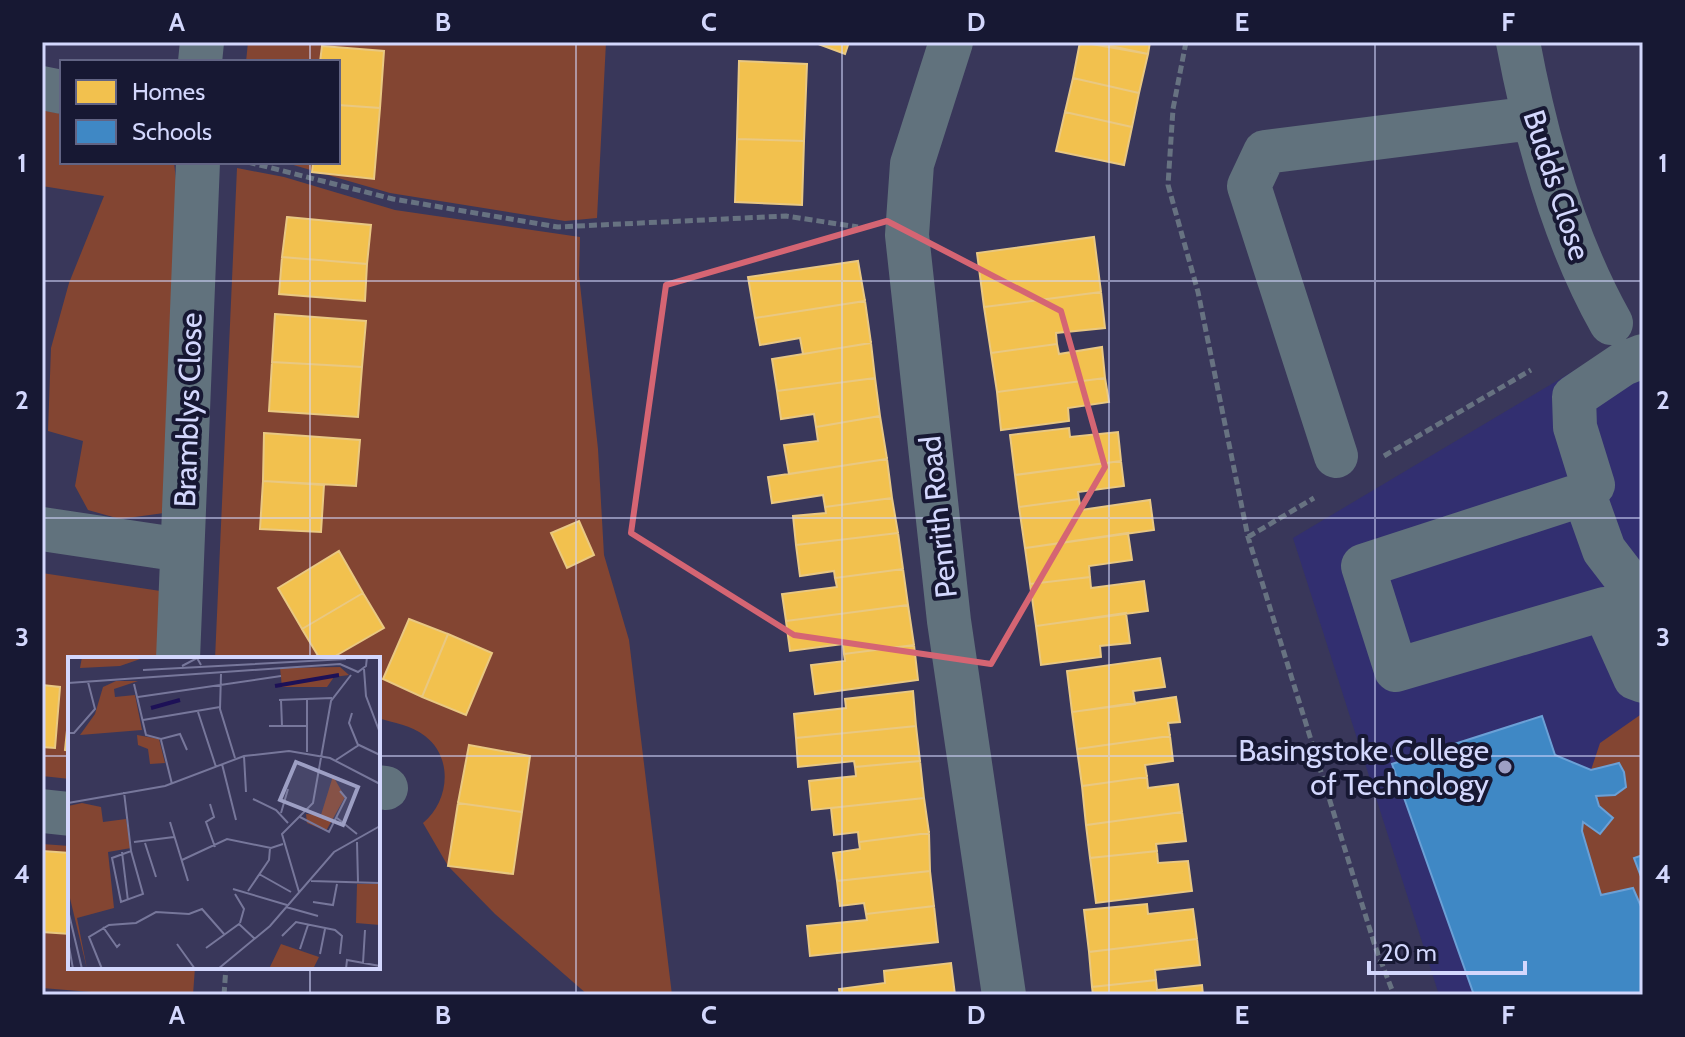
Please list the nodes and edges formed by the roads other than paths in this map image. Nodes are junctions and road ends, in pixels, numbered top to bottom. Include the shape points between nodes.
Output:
1 (951, 42) edge
2 (1518, 42) edge
3 (1533, 118) junction
4 (198, 164) edge
5 (1611, 323) dead end
6 (1643, 356) edge
7 (1336, 456) dead end
8 (1584, 494) junction
9 (42, 529) edge
10 (182, 550) junction
11 (1643, 618) edge
12 (178, 657) edge
13 (1643, 681) edge
14 (42, 811) edge
15 (68, 814) edge
16 (1004, 995) edge

1 - 16 street, Penrith Road via 912,164 907,235 949,621
2 - 3 street, Budds Close
3 - 5 street, Budds Close via 1579,257
3 - 7 street via 1265,152 1249,186
4 - 10 street, Bramblys Close
6 - 8 street via 1574,397 1575,427 1593,485
8 - 11 street via 1604,550 1627,580
8 - 13 street via 1363,566 1396,670 1604,609 1635,678
9 - 10 street
10 - 12 street, Bramblys Close
14 - 15 street

